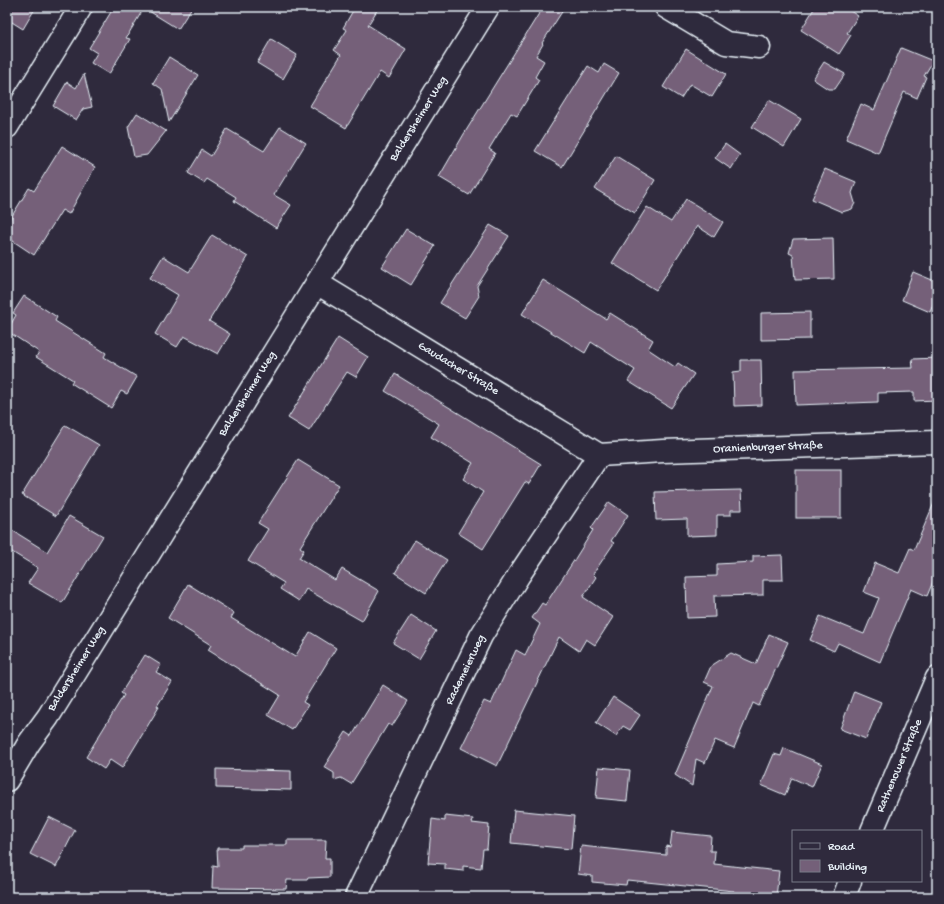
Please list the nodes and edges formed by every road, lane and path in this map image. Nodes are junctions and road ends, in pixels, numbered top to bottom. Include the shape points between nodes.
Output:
1 (81, 7) edge
2 (488, 7) edge
3 (666, 7) edge
4 (759, 47) dead end
5 (7, 127) edge
6 (317, 283) junction
7 (937, 442) edge
8 (599, 456) junction
9 (937, 678) edge
10 (7, 780) edge
11 (872, 830) edge
12 (850, 882) edge
13 (356, 897) edge
14 (844, 897) edge

1 - 5 street
2 - 6 street, Baldersheimer Weg
3 - 4 street via 726,43
6 - 8 street, Gaudacher Straße
6 - 10 street, Baldersheimer Weg
7 - 8 street, Oranienburger Straße via 676,450
8 - 13 street, Rademeierweg via 481,636
9 - 11 street, Rathenower Straße
12 - 14 street

